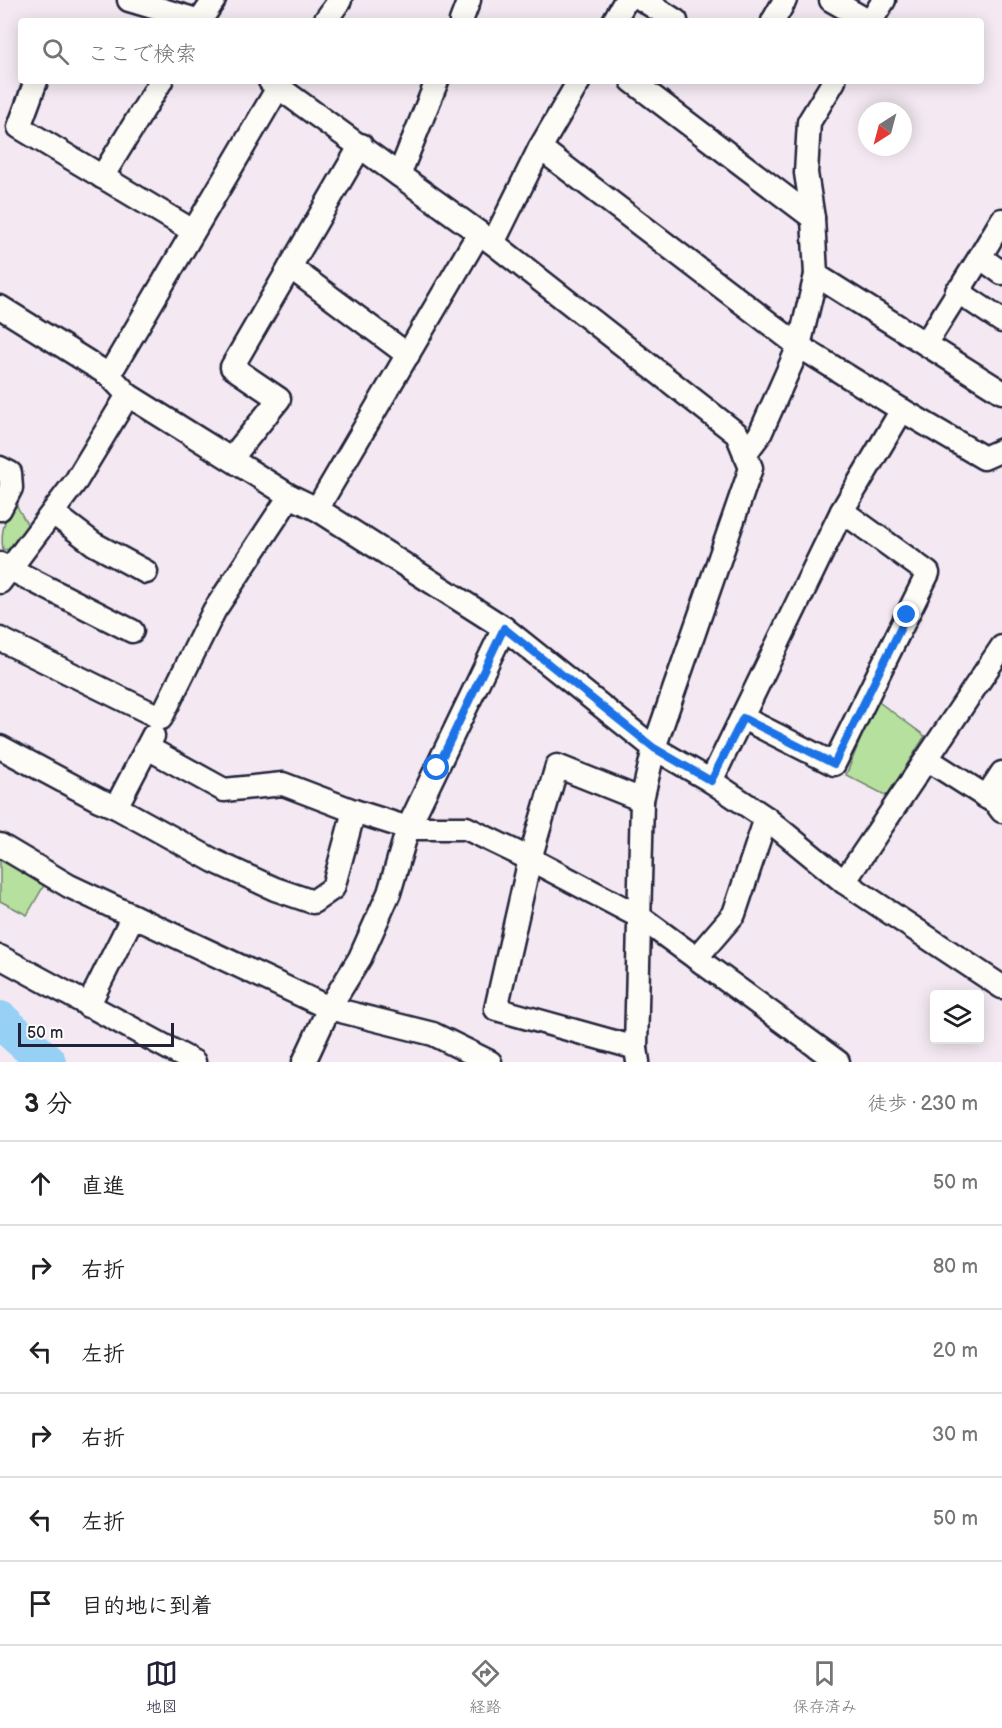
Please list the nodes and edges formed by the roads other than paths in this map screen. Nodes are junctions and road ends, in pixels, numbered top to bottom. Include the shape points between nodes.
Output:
1 (129, 0) edge
2 (214, 0) edge
3 (340, 0) edge
4 (469, 0) edge
5 (626, 0) edge
6 (643, 0) edge
7 (785, 0) edge
8 (831, 0) edge
9 (884, 0) edge
10 (190, 18) edge
11 (202, 18) edge
12 (327, 18) edge
13 (462, 18) edge
14 (616, 18) edge
15 (671, 18) edge
16 (774, 18) edge
17 (864, 18) edge
18 (872, 18) edge
19 (35, 84) edge
20 (159, 84) edge
21 (276, 84) edge
22 (278, 84) edge
23 (436, 84) edge
24 (577, 84) edge
25 (636, 84) edge
26 (832, 84) edge
27 (361, 145) junction
28 (540, 148) junction
29 (399, 175) junction
30 (102, 177) junction
31 (813, 218) junction
32 (1002, 220) edge
33 (193, 231) junction
34 (486, 238) junction
35 (980, 257) junction
36 (290, 267) junction
37 (1002, 273) edge
38 (816, 274) junction
39 (957, 291) junction
40 (0, 307) edge
41 (1002, 321) edge
42 (926, 344) junction
43 (799, 346) junction
44 (408, 355) junction
45 (109, 375) junction
46 (1002, 392) edge
47 (128, 395) junction
48 (902, 410) junction
49 (1002, 450) edge
50 (745, 454) junction
51 (231, 459) junction
52 (0, 468) edge
53 (290, 496) junction
54 (0, 509) edge
55 (317, 509) junction
56 (842, 511) junction
57 (53, 513) junction
58 (3, 572) edge
59 (146, 572) dead end
60 (504, 628) junction
61 (132, 631) dead end
62 (0, 639) edge
63 (1002, 647) edge
64 (161, 718) junction
65 (743, 718) junction
66 (0, 747) edge
67 (148, 748) junction
68 (654, 748) junction
69 (927, 759) junction
70 (1002, 773) edge
71 (711, 781) junction
72 (642, 800) junction
73 (994, 804) edge
74 (116, 807) junction
75 (354, 811) junction
76 (766, 818) junction
77 (408, 828) junction
78 (0, 845) edge
79 (530, 859) junction
80 (844, 882) junction
81 (133, 916) junction
82 (640, 917) junction
83 (0, 957) edge
84 (696, 958) junction
85 (1002, 987) edge
86 (87, 1006) junction
87 (329, 1008) junction
88 (637, 1055) edge
89 (194, 1062) edge
90 (304, 1062) edge
91 (490, 1062) edge
92 (838, 1062) edge

1 - 10 street
2 - 11 street
3 - 12 street
4 - 13 street
5 - 14 street
6 - 15 street
7 - 16 street
8 - 17 street
9 - 18 street
19 - 30 street via 19,127
20 - 30 street
21 - 33 street
22 - 27 street
23 - 29 street
24 - 28 street
25 - 31 street
26 - 31 street via 809,122 806,173
27 - 29 street
27 - 36 street
28 - 34 street
28 - 43 street
29 - 34 street
30 - 33 street
31 - 38 street
32 - 35 street
33 - 45 street
34 - 44 street
34 - 50 street via 737,434
35 - 37 street
35 - 39 street
36 - 44 street
36 - 51 street via 232,367 279,399
38 - 42 street
38 - 43 street
39 - 41 street
39 - 42 street
40 - 45 street
42 - 46 street
43 - 48 street
43 - 50 street via 760,434
44 - 55 street
45 - 47 street
47 - 51 street
47 - 57 street
48 - 49 street via 984,458
48 - 56 street
50 - 68 street via 751,468
51 - 53 street
52 - 54 street via 10,473 11,488
53 - 55 street
53 - 64 street via 214,611
55 - 60 street
56 - 65 street
56 - 65 street via 928,573 834,764
57 - 58 street
57 - 59 street via 94,544
58 - 61 street
60 - 68 street
60 - 77 street
62 - 64 street
63 - 69 street
64 - 67 street
65 - 71 street
66 - 74 street
67 - 74 street
67 - 75 street via 224,790 283,784
68 - 71 street
68 - 72 street
69 - 73 street
69 - 80 street
70 - 73 street
71 - 76 street
72 - 79 street via 557,766
72 - 82 street
74 - 75 street via 214,861 313,902 333,888
75 - 77 street
76 - 80 street
76 - 84 street via 734,914
77 - 79 street via 466,828
77 - 87 street via 389,893 360,958
78 - 81 street via 69,886
79 - 82 street
79 - 88 street via 496,1009
80 - 85 street
81 - 86 street
81 - 87 street
82 - 84 street
82 - 88 street
83 - 86 street
84 - 92 street
86 - 89 street
87 - 90 street
87 - 91 street via 433,1035

